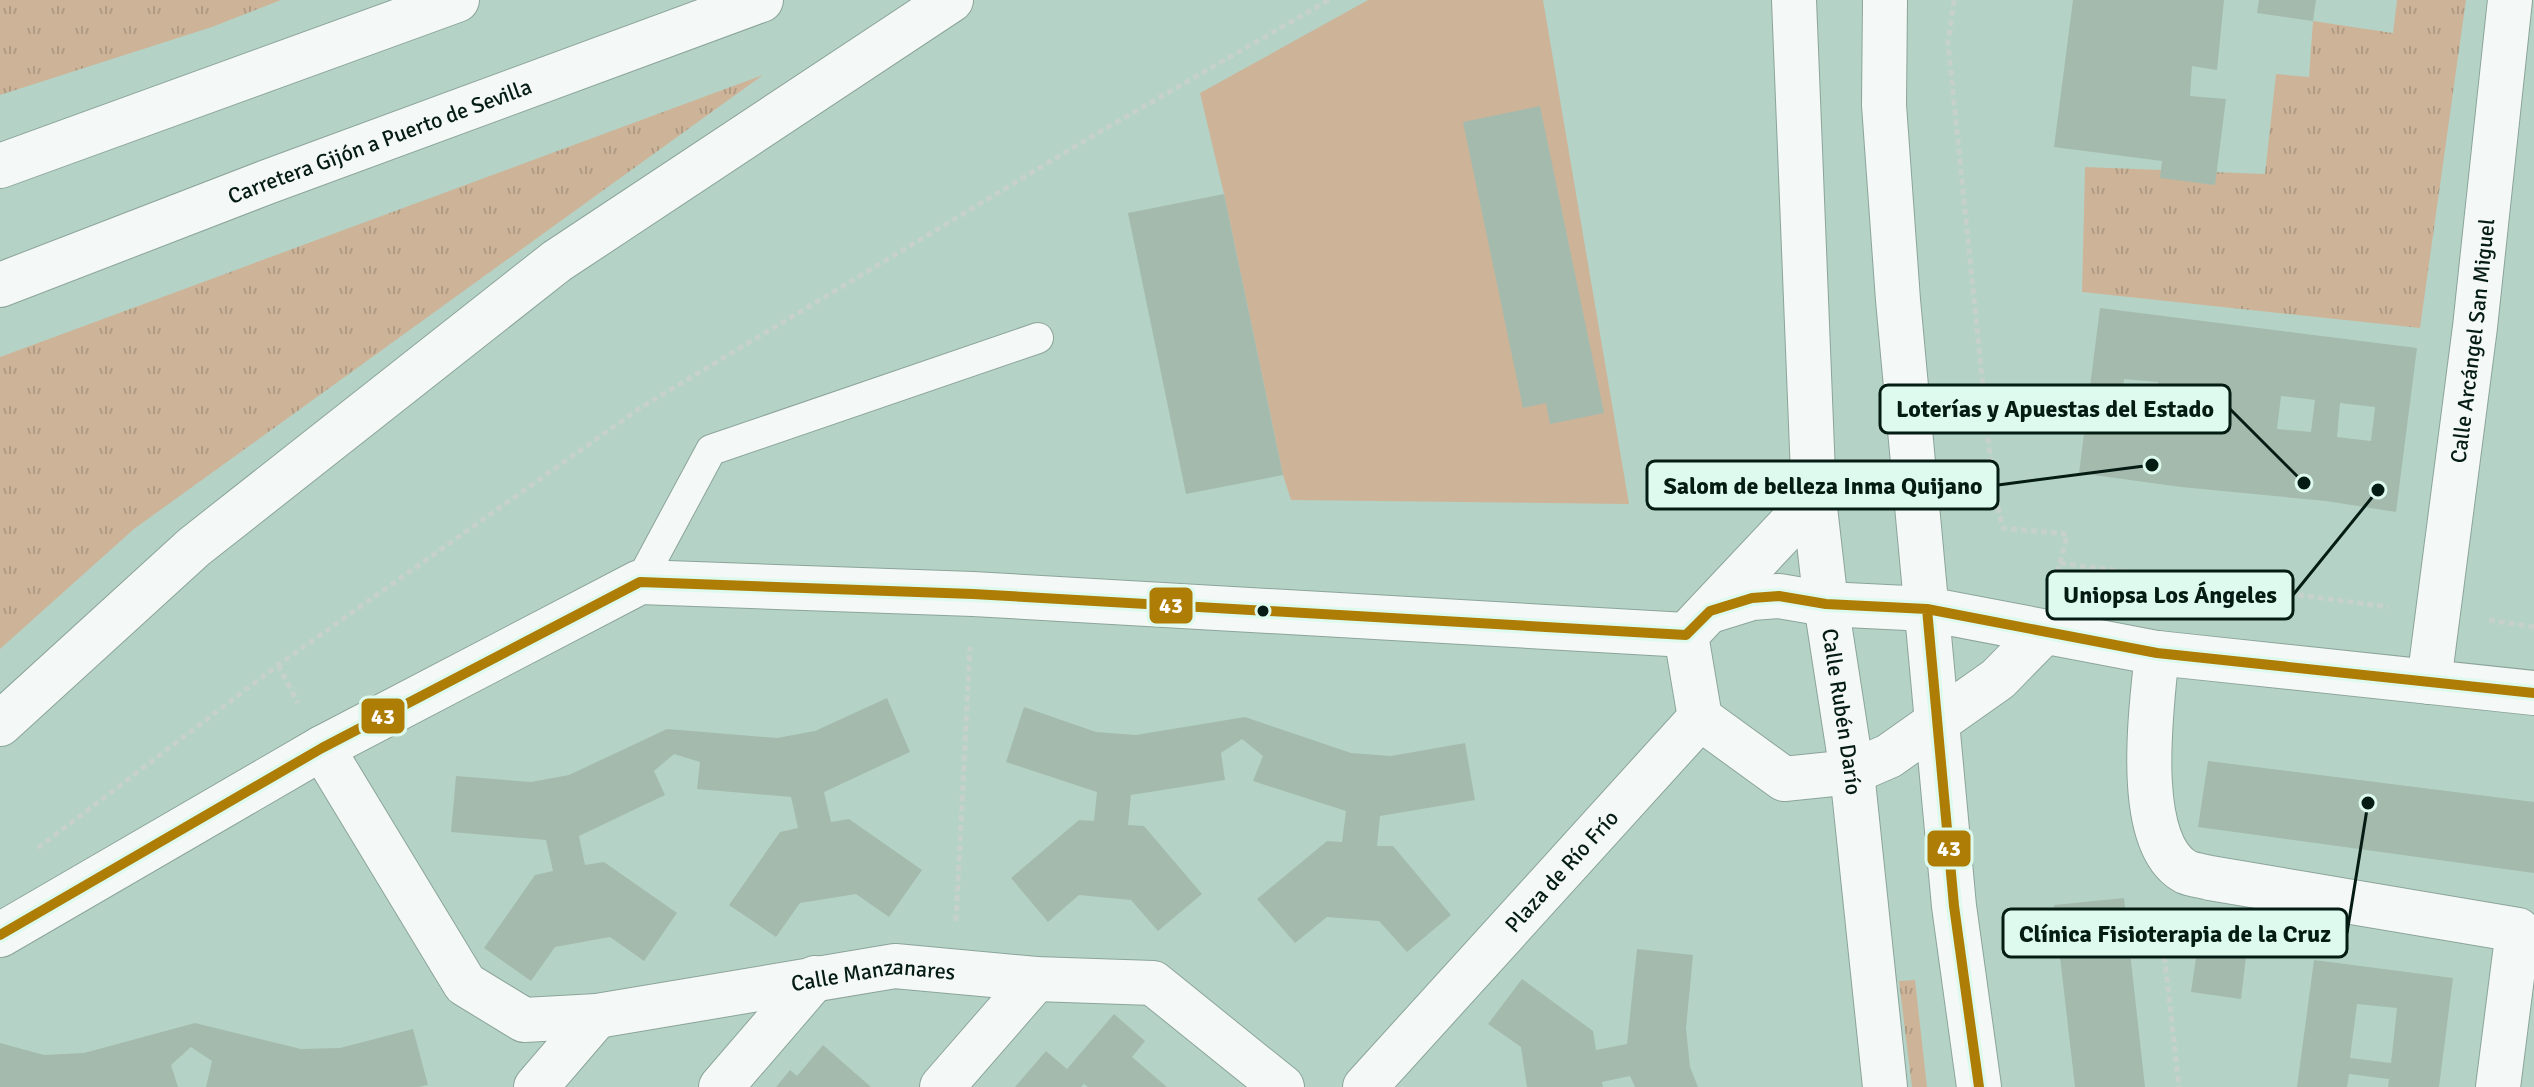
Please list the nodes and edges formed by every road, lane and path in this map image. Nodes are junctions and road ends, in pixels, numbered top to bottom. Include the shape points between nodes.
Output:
1 (457, 0) edge
2 (761, 0) edge
3 (951, 0) edge
4 (1329, 0) edge
5 (1794, 0) edge
6 (1885, 0) edge
7 (1954, 0) edge
8 (2510, 0) edge
9 (0, 166) edge
10 (0, 285) edge
11 (1038, 338) dead end
12 (1814, 499) junction
13 (2060, 563) junction
14 (640, 582) junction
15 (973, 594) junction
16 (1826, 604) junction
17 (2393, 608) dead end
18 (1927, 609) junction
19 (2480, 619) dead end
20 (1698, 623) junction
21 (2534, 627) edge
22 (2044, 632) junction
23 (2157, 653) junction
24 (2429, 682) junction
25 (2534, 693) edge
26 (1700, 718) junction
27 (0, 724) edge
28 (1937, 724) junction
29 (322, 748) junction
30 (1852, 772) junction
31 (38, 849) dead end
32 (2169, 857) junction
33 (0, 935) edge
34 (954, 972) junction
35 (815, 978) junction
36 (1036, 979) junction
37 (597, 1016) junction
38 (536, 1087) edge
39 (721, 1087) edge
40 (942, 1087) edge
41 (1282, 1087) edge
42 (1365, 1087) edge
43 (1885, 1087) edge
44 (1979, 1087) edge
45 (2179, 1087) edge
46 (2498, 1087) edge

1 - 9 main road
2 - 10 main road, Carretera Gijón a Puerto de Sevilla
3 - 27 main road via 557,261 194,547
4 - 31 path via 640,408 278,665
5 - 12 main road, Calle Rubén Darío
6 - 18 main road via 1885,120
7 - 13 path via 1948,43 1993,486 2003,528 2067,534
8 - 24 main road, Calle Arcángel San Miguel
11 - 14 lane via 711,450
12 - 16 main road, Calle Rubén Darío
12 - 20 main road
13 - 17 path
13 - 22 path
14 - 15 main road
14 - 29 main road
15 - 20 main road
15 - 34 path
16 - 18 main road
16 - 20 main road via 1779,596 1752,598
16 - 30 main road, Calle Rubén Darío
18 - 22 main road
18 - 28 main road
19 - 21 path
20 - 26 main road
22 - 23 main road
22 - 28 main road via 1998,679
23 - 24 main road
23 - 32 main road via 2149,787
24 - 25 main road
26 - 30 main road via 1784,779
26 - 42 main road, Plaza de Río Frío
28 - 30 main road via 1889,756
28 - 44 main road via 1954,906
29 - 33 main road
29 - 37 main road, Calle Manzanares via 465,984 524,1020
30 - 43 main road, Calle Rubén Darío
32 - 45 path via 2158,899
32 - 46 main road via 2186,872 2210,878 2518,930
34 - 35 main road, Calle Manzanares via 895,966
34 - 36 main road, Calle Manzanares
35 - 37 main road, Calle Manzanares
35 - 39 main road
36 - 40 main road
36 - 41 main road, Calle Manzanares via 1153,983
37 - 38 main road

